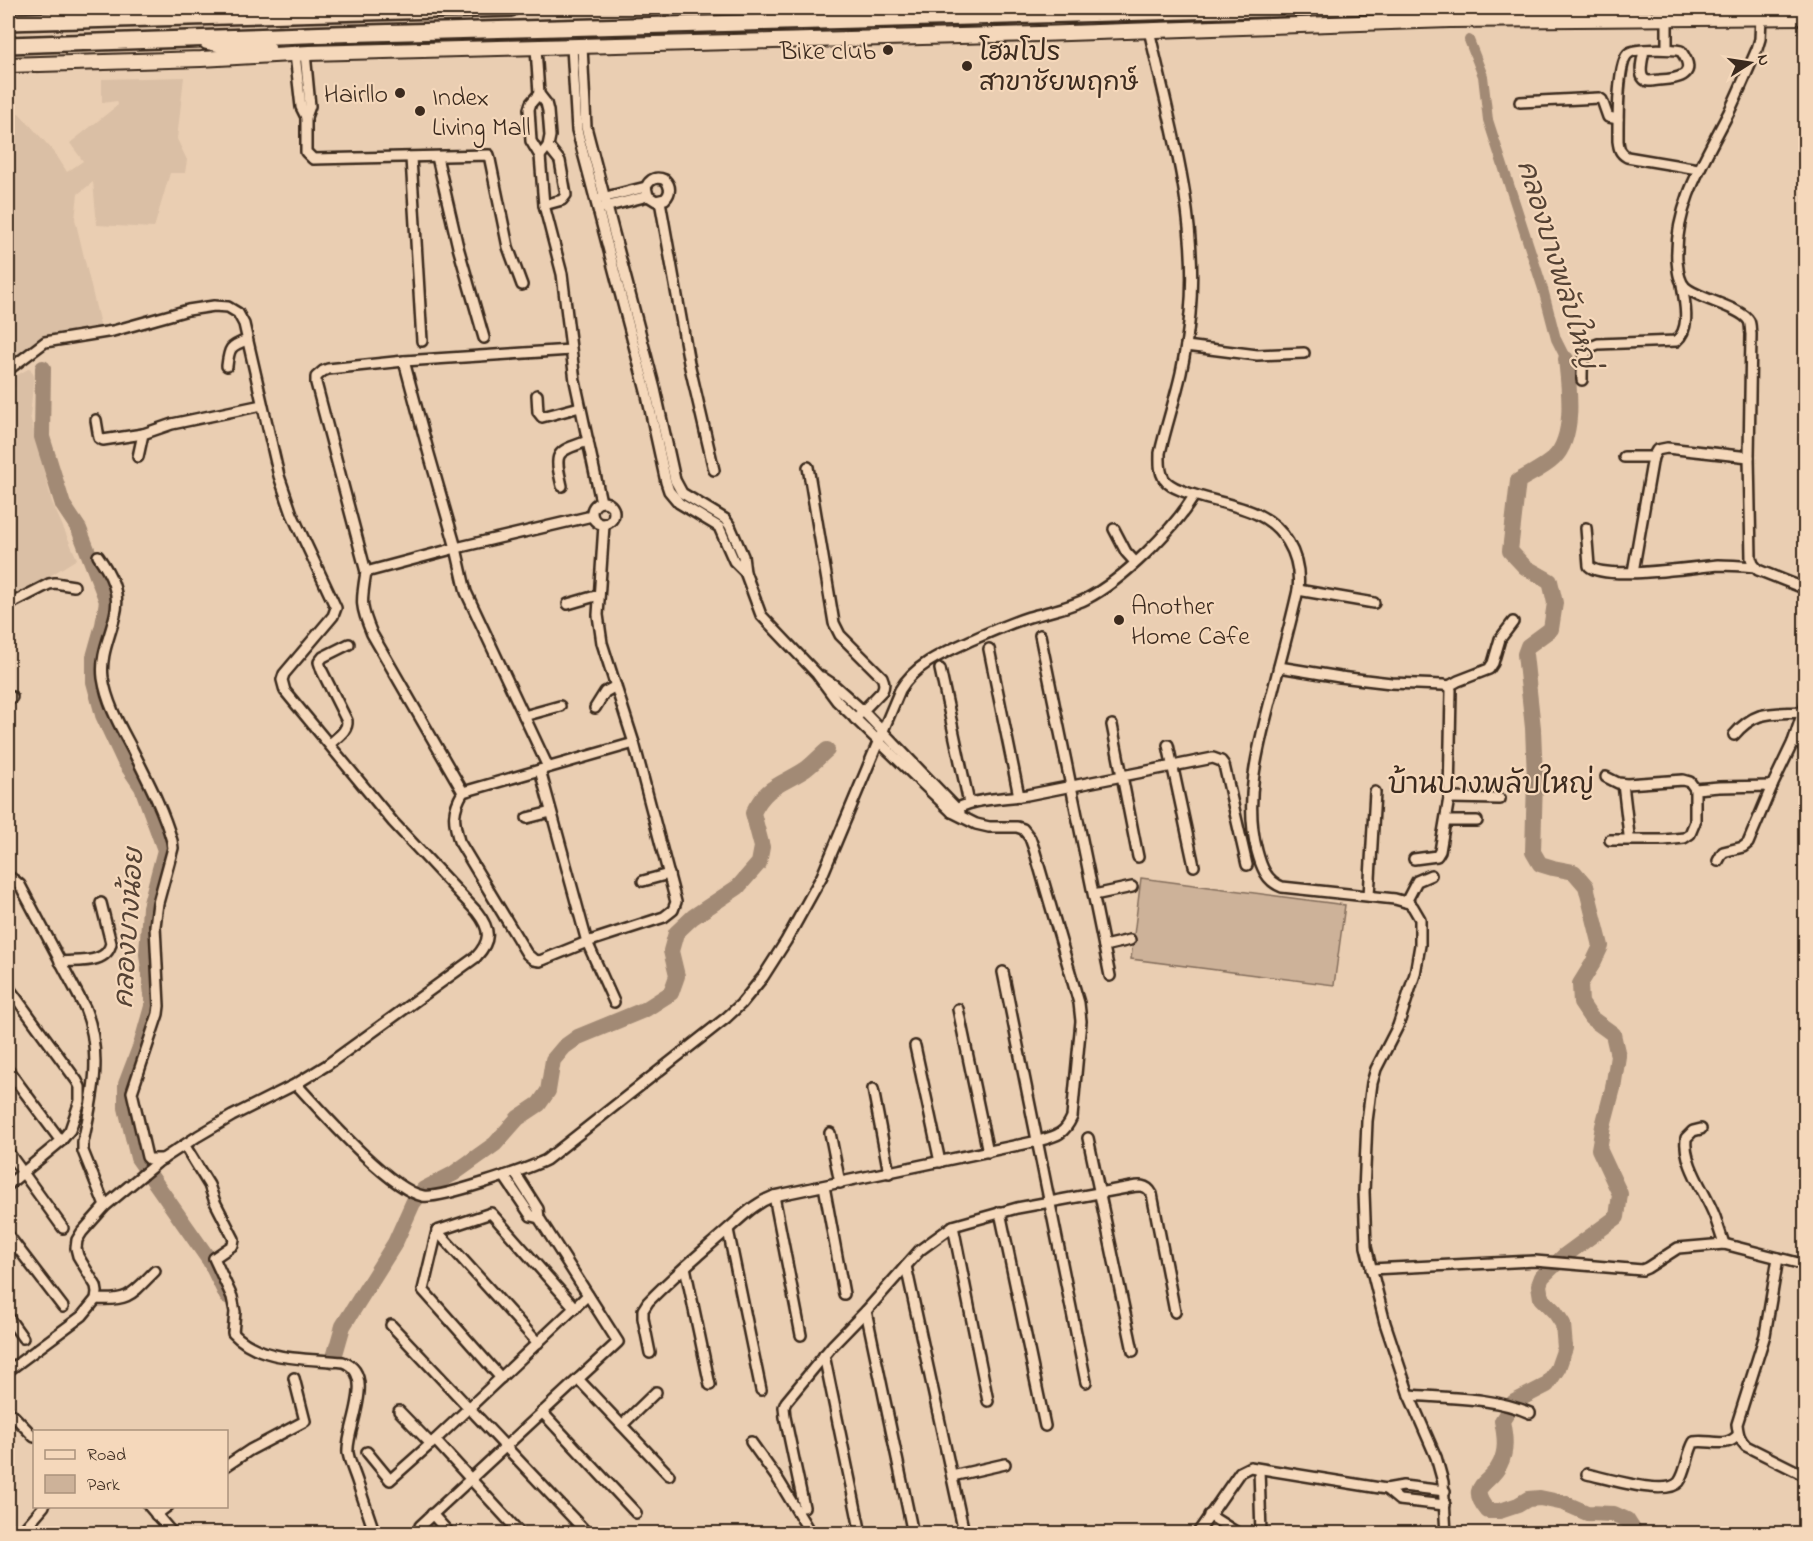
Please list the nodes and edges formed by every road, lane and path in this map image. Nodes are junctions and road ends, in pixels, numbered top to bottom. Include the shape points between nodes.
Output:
1 (511, 8) edge
2 (1299, 8) edge
3 (1469, 8) edge
4 (1761, 17) junction
5 (1806, 17) edge
6 (1667, 18) junction
7 (1408, 21) junction
8 (8, 22) edge
9 (1149, 30) junction
10 (195, 39) junction
11 (8, 45) edge
12 (577, 47) junction
13 (536, 48) junction
14 (1644, 50) junction
15 (1667, 50) junction
16 (303, 53) junction
17 (8, 64) edge
18 (539, 94) junction
19 (1520, 102) dead end
20 (1618, 119) junction
21 (548, 146) junction
22 (540, 156) junction
23 (437, 157) junction
24 (411, 158) junction
25 (1698, 169) junction
26 (647, 192) junction
27 (660, 201) junction
28 (601, 203) junction
29 (544, 206) junction
30 (522, 285) dead end
31 (1684, 285) junction
32 (484, 338) dead end
33 (247, 340) junction
34 (422, 341) dead end
35 (1186, 346) junction
36 (571, 350) junction
37 (1304, 353) dead end
38 (404, 361) junction
39 (227, 366) dead end
40 (8, 370) edge
41 (1582, 380) dead end
42 (537, 395) dead end
43 (262, 405) junction
44 (580, 407) junction
45 (96, 420) dead end
46 (143, 434) junction
47 (588, 441) junction
48 (138, 457) dead end
49 (1624, 457) dead end
50 (1653, 457) junction
51 (1749, 457) junction
52 (808, 467) dead end
53 (714, 470) dead end
54 (562, 486) dead end
55 (1194, 496) junction
56 (601, 502) junction
57 (592, 516) junction
58 (604, 525) junction
59 (1586, 528) dead end
60 (1114, 529) dead end
61 (456, 548) junction
62 (98, 556) dead end
63 (1135, 562) junction
64 (1755, 567) junction
65 (366, 572) junction
66 (1633, 572) junction
67 (74, 586) dead end
68 (1806, 589) edge
69 (1298, 590) junction
70 (599, 595) junction
71 (1374, 603) dead end
72 (568, 604) dead end
73 (8, 605) edge
74 (1513, 622) dead end
75 (1040, 635) dead end
76 (349, 644) dead end
77 (989, 649) dead end
78 (1279, 667) junction
79 (940, 669) dead end
80 (818, 674) junction
81 (616, 686) junction
82 (1449, 686) junction
83 (560, 706) dead end
84 (1804, 707) edge
85 (595, 708) dead end
86 (862, 710) junction
87 (524, 716) junction
88 (855, 719) junction
89 (1112, 725) dead end
90 (883, 732) junction
91 (1734, 735) dead end
92 (1793, 742) junction
93 (633, 743) junction
94 (330, 744) junction
95 (1168, 745) dead end
96 (1806, 745) edge
97 (877, 747) junction
98 (1172, 766) junction
99 (544, 769) junction
100 (1122, 777) junction
101 (1606, 777) dead end
102 (1623, 784) junction
103 (1071, 786) junction
104 (1772, 786) junction
105 (1695, 789) junction
106 (463, 792) junction
107 (1375, 792) dead end
108 (1019, 796) junction
109 (1449, 798) junction
110 (1500, 799) dead end
111 (969, 803) junction
112 (955, 810) junction
113 (550, 812) junction
114 (527, 818) dead end
115 (1446, 821) junction
116 (1476, 821) dead end
117 (1629, 835) dead end
118 (1610, 840) dead end
119 (1138, 857) dead end
120 (1414, 859) dead end
121 (1718, 861) dead end
122 (1247, 865) dead end
123 (1194, 866) dead end
124 (669, 874) junction
125 (1431, 875) dead end
126 (8, 876) edge
127 (643, 881) dead end
128 (1132, 887) dead end
129 (1094, 895) junction
130 (1369, 896) junction
131 (1406, 902) junction
132 (101, 903) dead end
133 (1130, 940) dead end
134 (587, 942) junction
135 (1104, 946) junction
136 (60, 962) junction
137 (1002, 972) dead end
138 (1110, 976) dead end
139 (11, 991) dead end
140 (614, 1002) dead end
141 (958, 1009) dead end
142 (915, 1046) dead end
143 (8, 1070) edge
144 (296, 1084) junction
145 (873, 1089) dead end
146 (1701, 1129) dead end
147 (830, 1134) dead end
148 (1088, 1138) dead end
149 (61, 1141) junction
150 (1038, 1141) junction
151 (185, 1146) junction
152 (8, 1152) edge
153 (988, 1152) junction
154 (161, 1161) junction
155 (940, 1162) junction
156 (23, 1172) junction
157 (515, 1173) junction
158 (889, 1173) junction
159 (504, 1176) junction
160 (840, 1183) junction
161 (8, 1185) edge
162 (824, 1186) junction
163 (1100, 1192) junction
164 (774, 1196) junction
165 (1050, 1203) junction
166 (105, 1206) junction
167 (1000, 1212) junction
168 (539, 1218) junction
169 (952, 1226) junction
170 (63, 1228) dead end
171 (728, 1230) junction
172 (437, 1231) junction
173 (8, 1235) edge
174 (1724, 1244) junction
175 (1778, 1258) junction
176 (1806, 1265) edge
177 (906, 1266) junction
178 (685, 1267) junction
179 (1371, 1269) junction
180 (155, 1271) dead end
181 (844, 1294) dead end
182 (588, 1295) junction
183 (96, 1299) junction
184 (63, 1307) dead end
185 (575, 1308) junction
186 (866, 1311) junction
187 (1175, 1312) dead end
188 (8, 1317) edge
189 (391, 1325) dead end
190 (801, 1335) dead end
191 (23, 1338) dead end
192 (538, 1343) junction
193 (1133, 1351) dead end
194 (650, 1353) dead end
195 (824, 1355) junction
196 (8, 1371) edge
197 (294, 1378) dead end
198 (501, 1378) junction
199 (578, 1379) junction
200 (1086, 1382) dead end
201 (710, 1385) dead end
202 (761, 1390) dead end
203 (656, 1392) dead end
204 (1409, 1395) junction
205 (988, 1401) dead end
206 (469, 1408) junction
207 (8, 1410) edge
208 (399, 1411) dead end
209 (542, 1412) junction
210 (1530, 1413) dead end
211 (622, 1425) junction
212 (1045, 1426) dead end
213 (1738, 1435) junction
214 (33, 1436) edge
215 (433, 1442) junction
216 (751, 1442) dead end
217 (505, 1446) junction
218 (368, 1452) dead end
219 (1005, 1464) dead end
220 (228, 1465) edge
221 (1259, 1469) junction
222 (1587, 1474) dead end
223 (669, 1475) dead end
224 (952, 1476) junction
225 (1806, 1476) edge
226 (470, 1478) junction
227 (1444, 1486) junction
228 (1386, 1489) junction
229 (1445, 1505) junction
230 (804, 1507) dead end
231 (42, 1508) edge
232 (151, 1508) edge
233 (165, 1508) edge
234 (636, 1513) dead end
235 (432, 1514) junction
236 (156, 1515) junction
237 (1209, 1515) junction
238 (420, 1526) dead end
239 (963, 1528) dead end
240 (20, 1533) edge
241 (173, 1533) edge
242 (375, 1533) edge
243 (450, 1533) edge
244 (521, 1533) edge
245 (588, 1533) edge
246 (811, 1533) edge
247 (861, 1533) edge
248 (913, 1533) edge
249 (1197, 1533) edge
250 (1239, 1533) edge
251 (1261, 1533) edge
252 (1446, 1533) edge

1 - 8 main road
2 - 10 main road
3 - 7 main road
4 - 5 main road
4 - 6 main road
4 - 25 street via 1757,49
6 - 7 main road
6 - 15 street
7 - 9 main road
9 - 12 main road
9 - 35 street via 1186,200 1191,249
10 - 11 main road
10 - 16 main road
12 - 13 main road
12 - 28 street via 581,128
13 - 16 main road
13 - 18 street
14 - 15 street
14 - 15 street via 1641,69 1645,79 1676,80 1684,76 1689,64 1681,51
14 - 20 street via 1628,53 1623,60
16 - 17 main road
16 - 24 street via 310,106 306,117 306,152 313,159
18 - 21 street via 548,111
18 - 22 street via 529,109 531,141
19 - 20 street via 1599,98 1608,117
20 - 25 street via 1622,154
21 - 22 street
21 - 29 street via 560,161 566,195
22 - 29 street
23 - 24 street
23 - 30 street via 489,155 508,247
23 - 32 street
24 - 34 street
25 - 31 street via 1678,234 1678,272
26 - 27 street
26 - 27 street via 652,180 665,180 669,192
26 - 28 street
27 - 53 street via 688,363
28 - 80 street via 675,480 697,508 725,519 761,615
29 - 36 street via 562,274
31 - 41 street via 1686,325 1680,338 1591,346 1582,363
31 - 51 street via 1750,322
33 - 39 street via 230,348
33 - 40 street via 242,318 232,308 188,310 113,331 45,342
33 - 43 street
35 - 37 street via 1257,355
35 - 55 street via 1160,465 1168,484
36 - 38 street
36 - 44 street
38 - 61 street
38 - 65 street via 328,369 316,377
42 - 44 street via 542,417
43 - 46 street
43 - 94 street via 292,513 336,608 284,674 283,685
44 - 47 street
45 - 46 street via 97,434 103,440
46 - 48 street
47 - 54 street via 557,457
47 - 56 street
49 - 50 street
50 - 51 street via 1658,450 1667,448
50 - 66 street
51 - 64 street via 1751,558
52 - 86 street via 834,623 840,635 884,682 882,691
55 - 63 street via 1178,521
55 - 69 street via 1249,510 1272,523 1285,537 1295,558 1300,576
56 - 57 street
56 - 58 street via 611,505 614,512 613,519
57 - 58 street
57 - 61 street
58 - 70 street
59 - 66 street via 1587,555 1593,570
60 - 63 street
61 - 65 street
61 - 87 street via 466,592
62 - 154 street via 109,571 116,602 102,660 109,702 158,801 173,848 158,903 159,1006 132,1092 147,1157
63 - 90 street via 1088,598 1002,627 921,666 904,685
64 - 66 street via 1722,565
64 - 68 street
65 - 106 street via 362,598 372,634
67 - 73 street via 49,584
69 - 71 street
69 - 78 street
70 - 72 street
70 - 81 street via 599,629
74 - 82 street via 1500,639 1490,669
75 - 103 street
76 - 94 street via 319,662 347,721 345,730
77 - 108 street
78 - 82 street via 1391,683
78 - 130 street via 1252,786 1252,824 1261,866 1271,882 1282,887
79 - 111 street
80 - 86 street
80 - 88 street
81 - 85 street via 605,692
81 - 93 street
82 - 109 street
83 - 87 street
84 - 91 street via 1761,715
84 - 92 street
86 - 88 street
86 - 90 street
87 - 99 street
88 - 97 street
89 - 100 street
90 - 97 street
90 - 112 street
92 - 96 street
92 - 104 street
93 - 99 street
93 - 124 street
94 - 144 street via 393,822 477,912 488,938 476,957 453,975
95 - 98 street
97 - 112 street
97 - 157 street via 808,901 763,977 741,1004 546,1160
98 - 100 street
98 - 122 street via 1213,758 1224,765
98 - 123 street
99 - 106 street
99 - 113 street
100 - 103 street
100 - 119 street
101 - 102 street
102 - 105 street via 1683,780
102 - 117 street
103 - 108 street
103 - 129 street
104 - 105 street
104 - 121 street via 1748,843 1723,852
105 - 118 street via 1695,822 1684,838
106 - 134 street via 454,811 459,841 527,954 540,961
107 - 130 street
108 - 111 street
109 - 110 street
109 - 115 street
111 - 112 street
112 - 150 street via 976,824 1023,829 1030,838 1079,1003 1081,1021 1072,1117 1068,1127 1056,1136
113 - 114 street
113 - 134 street
115 - 116 street
115 - 120 street via 1438,855
124 - 127 street
124 - 134 street via 676,902 669,914
125 - 131 street via 1417,881
126 - 136 street via 20,885
128 - 129 street
129 - 135 street
130 - 131 street
131 - 179 street via 1420,919 1415,974 1398,1026 1376,1069 1367,1121 1364,1192
132 - 136 street via 111,943 107,954
133 - 135 street
134 - 140 street
135 - 138 street
136 - 166 street via 85,1008 92,1030 95,1088 83,1151
137 - 150 street
139 - 149 street via 80,1087 74,1119
141 - 153 street
142 - 155 street
143 - 149 street
144 - 151 street via 232,1116
144 - 159 street via 389,1178 411,1192 424,1197 445,1194
145 - 158 street
146 - 174 street via 1686,1138 1685,1148
147 - 160 street
148 - 163 street
149 - 156 street
150 - 153 street
150 - 165 street
151 - 154 street
151 - 242 street via 209,1185 234,1239 233,1245 214,1258 232,1297 232,1334 249,1346 278,1356 349,1364 358,1379 360,1395 348,1451
152 - 156 street
153 - 155 street
154 - 166 street
155 - 158 street
156 - 161 street
156 - 170 street
157 - 159 street
157 - 168 street via 538,1209
158 - 160 street
159 - 168 street via 531,1216
160 - 162 street
162 - 164 street
162 - 181 street
163 - 165 street
163 - 187 street via 1141,1185 1149,1189
163 - 193 street
164 - 171 street via 753,1207
164 - 190 street
165 - 167 street
165 - 200 street
166 - 183 street via 82,1232 76,1248 96,1286
167 - 169 street
167 - 212 street
168 - 182 street
169 - 177 street
169 - 205 street
171 - 178 street
171 - 202 street
172 - 185 street via 491,1213
172 - 192 street
172 - 198 street via 423,1290
173 - 184 street
174 - 175 street
174 - 179 street via 1683,1246 1641,1270 1535,1261
175 - 176 street
175 - 213 street via 1765,1335 1737,1424
177 - 186 street
177 - 224 street
178 - 194 street via 643,1310
178 - 201 street
179 - 204 street
180 - 183 street via 129,1297
182 - 185 street
182 - 199 street via 618,1342
183 - 196 street via 82,1316
185 - 192 street
186 - 195 street
186 - 248 street
188 - 191 street
189 - 206 street
192 - 198 street
195 - 230 street via 784,1407
195 - 247 street
197 - 220 street via 305,1421
198 - 206 street
199 - 209 street
199 - 211 street
203 - 211 street
204 - 210 street via 1496,1403
204 - 227 street
206 - 215 street
206 - 217 street
207 - 214 street
208 - 215 street
209 - 217 street
209 - 234 street
211 - 223 street
213 - 222 street via 1726,1443 1694,1442 1681,1478 1668,1488
213 - 225 street via 1746,1446
215 - 218 street via 390,1480
215 - 226 street
216 - 246 street
217 - 226 street
217 - 245 street
219 - 224 street
221 - 228 street
221 - 237 street via 1250,1467 1240,1472
221 - 251 street
224 - 239 street
226 - 235 street
226 - 244 street
227 - 228 street
227 - 229 street
228 - 229 street via 1399,1500
229 - 252 street
231 - 240 street
232 - 236 street
233 - 236 street
235 - 238 street
235 - 243 street
236 - 241 street
237 - 249 street
237 - 250 street

